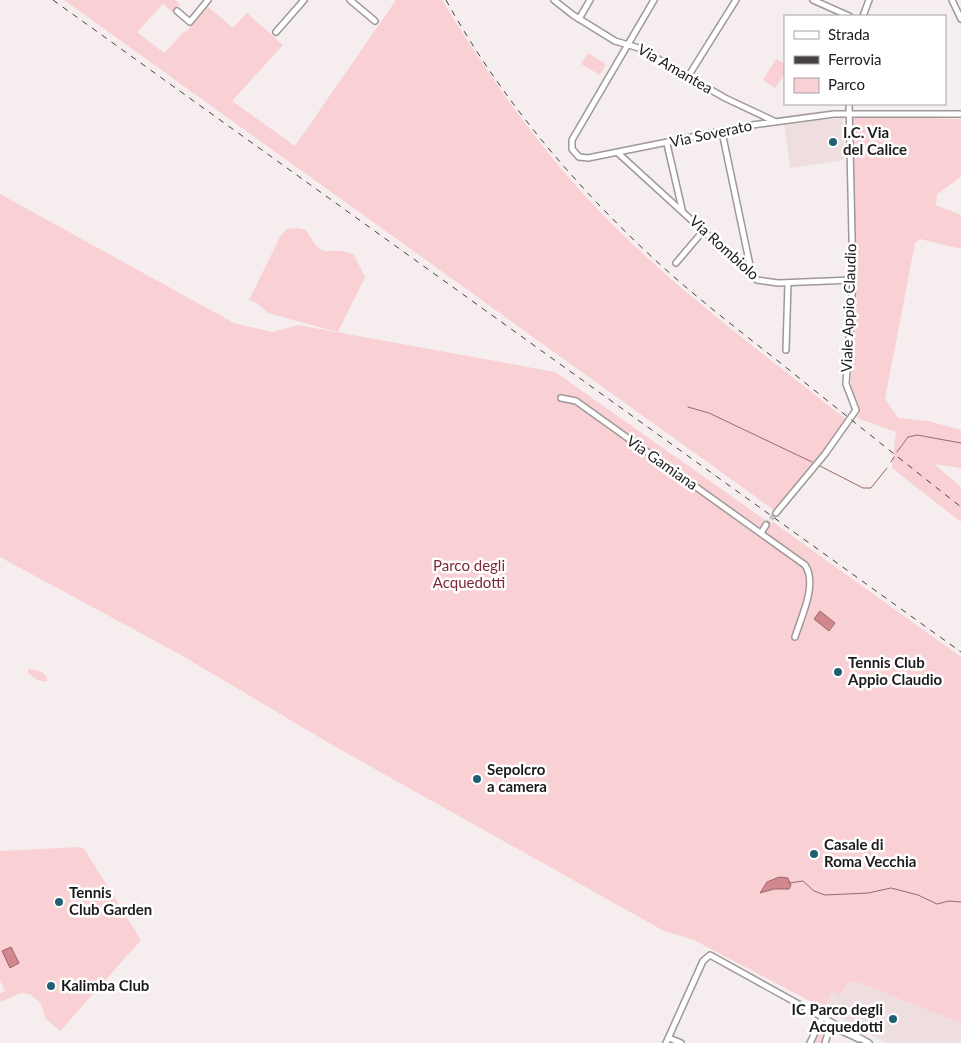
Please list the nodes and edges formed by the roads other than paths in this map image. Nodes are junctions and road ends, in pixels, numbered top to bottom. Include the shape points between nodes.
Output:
1 (208, 0) edge
2 (304, 0) edge
3 (350, 0) edge
4 (554, 0) edge
5 (590, 0) edge
6 (654, 0) edge
7 (736, 0) edge
8 (813, 0) edge
9 (870, 0) edge
10 (952, 0) edge
11 (177, 11) dead end
12 (960, 12) edge
13 (847, 15) edge
14 (863, 15) edge
15 (579, 19) junction
16 (961, 19) edge
17 (375, 21) dead end
18 (276, 32) dead end
19 (628, 44) junction
20 (689, 75) junction
21 (849, 105) edge
22 (849, 113) junction
23 (961, 114) edge
24 (774, 121) junction
25 (722, 132) junction
26 (667, 144) junction
27 (618, 153) junction
28 (682, 210) junction
29 (704, 230) junction
30 (676, 263) dead end
31 (753, 277) junction
32 (853, 280) junction
33 (788, 284) junction
34 (786, 350) dead end
35 (561, 398) dead end
36 (776, 512) tunnel mouth
37 (766, 525) tunnel mouth
38 (761, 533) junction
39 (795, 637) dead end
40 (823, 1016) junction
41 (831, 1023) junction
42 (816, 1028) junction
43 (829, 1033) junction
44 (668, 1040) edge
45 (868, 1042) edge
46 (681, 1043) edge
47 (810, 1043) edge
48 (825, 1043) edge

1 - 11 street via 190,22
2 - 18 street
3 - 17 street
4 - 15 street, Via Amantea
5 - 15 street
6 - 19 street
7 - 20 street
8 - 13 street
9 - 14 street
10 - 12 street
12 - 16 street
15 - 19 street, Via Amantea via 615,41
19 - 20 street, Via Amantea
19 - 27 street, Via Soverato via 572,140 571,148 575,155 586,159
20 - 24 street, Via Amantea via 728,100
21 - 22 street, Viale Appio Claudio
22 - 23 street, Via Soverato
22 - 24 street, Via Soverato
22 - 32 street, Viale Appio Claudio
24 - 25 street, Via Soverato
25 - 26 street, Via Soverato
25 - 31 street
26 - 27 street, Via Soverato
26 - 28 street
27 - 28 street, Via Rombiolo
28 - 29 street, Via Rombiolo
29 - 30 street
29 - 31 street, Via Rombiolo
31 - 33 street, Via Rombiolo via 762,283
32 - 33 street, Via Rombiolo
32 - 36 street, Viale Appio Claudio via 846,384 856,411 827,452
33 - 34 street
35 - 38 street, Via Gamiana via 576,401
37 - 38 street
38 - 39 street via 802,563 809,573 810,584
40 - 41 street
40 - 42 street
40 - 44 street via 710,955 703,960
41 - 43 street
41 - 45 street
42 - 43 street
42 - 47 street
43 - 48 street
44 - 46 street

